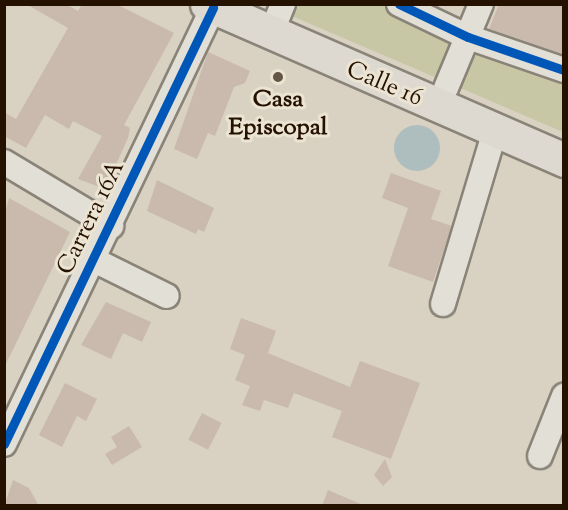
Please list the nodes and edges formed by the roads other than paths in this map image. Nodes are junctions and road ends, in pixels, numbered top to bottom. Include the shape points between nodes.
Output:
1 (399, 4) edge
2 (481, 4) edge
3 (210, 6) edge
4 (271, 16) edge
5 (468, 37) junction
6 (564, 70) edge
7 (446, 88) junction
8 (495, 131) junction
9 (564, 138) edge
10 (564, 160) edge
11 (4, 162) edge
12 (111, 226) junction
13 (94, 260) junction
14 (167, 296) dead end
15 (443, 304) dead end
16 (564, 396) edge
17 (4, 444) edge
18 (540, 456) dead end

1 - 5 street
2 - 5 street
3 - 4 highway, Calle 16
3 - 12 street, Carrera 16A
4 - 7 highway, Calle 16
4 - 8 highway, Calle 16
5 - 6 street
5 - 7 street
7 - 9 highway, Calle 16
8 - 10 highway, Calle 16
8 - 15 street
11 - 12 street
12 - 13 street, Carrera 16A
13 - 14 street
13 - 17 street, Carrera 16A
16 - 18 street

